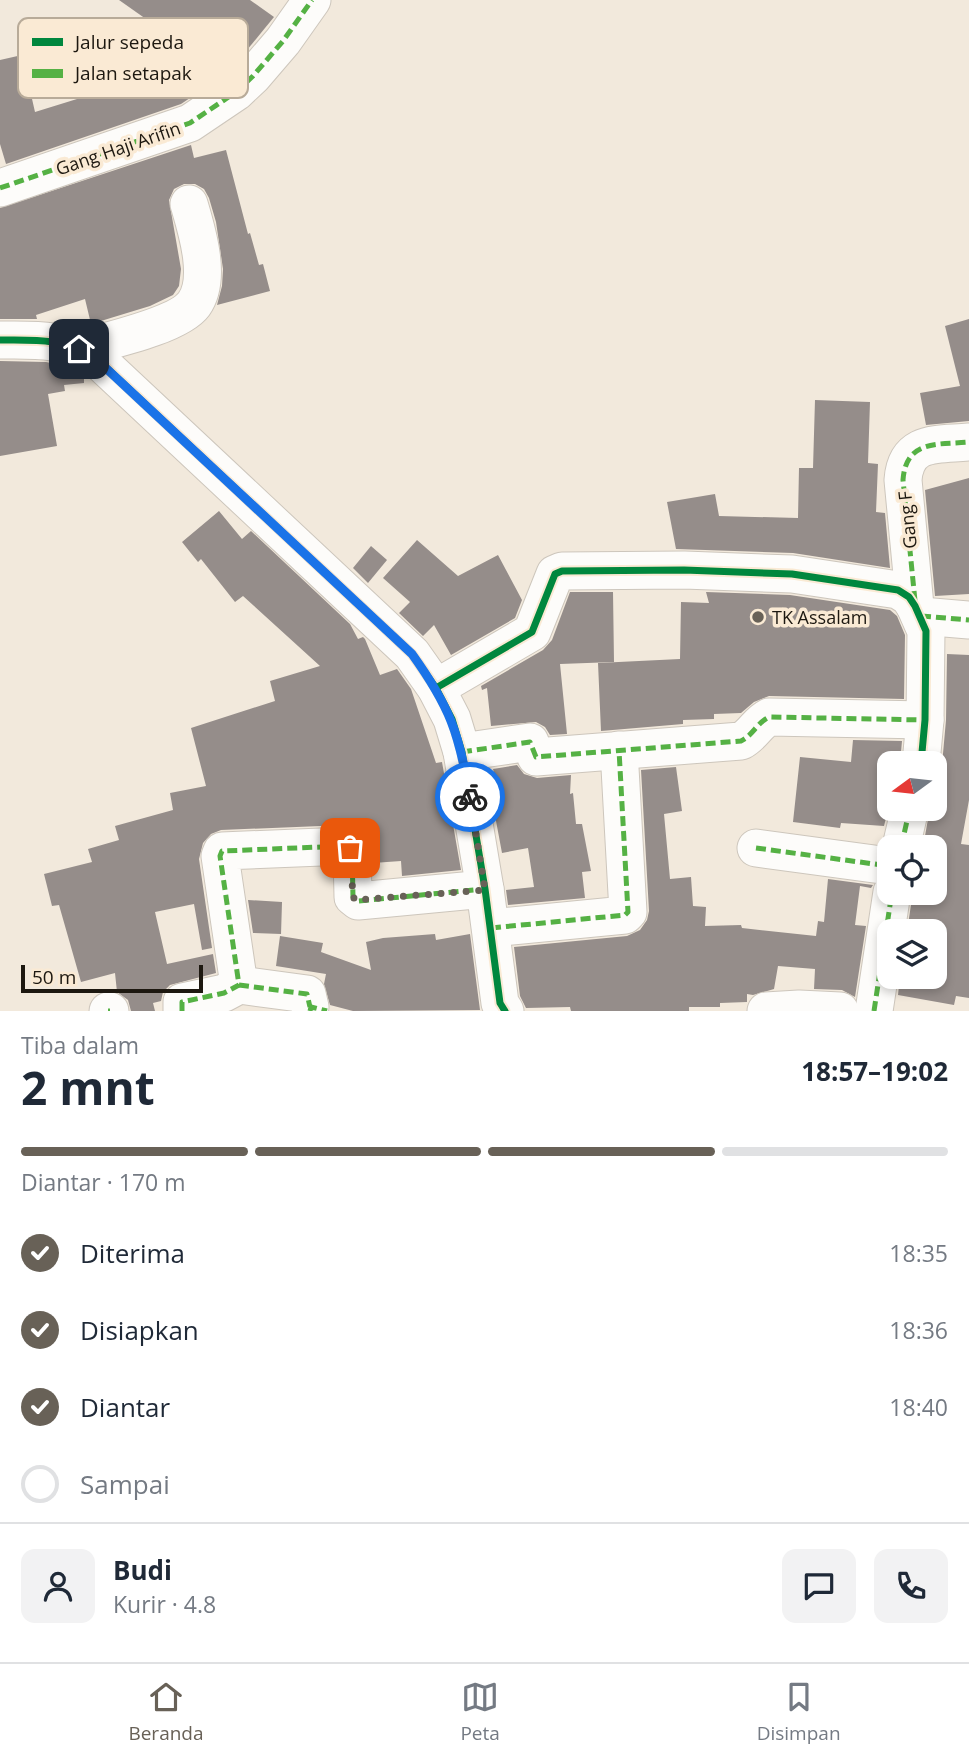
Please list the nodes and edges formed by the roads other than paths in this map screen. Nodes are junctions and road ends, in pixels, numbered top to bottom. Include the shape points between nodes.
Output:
1 (312, 0) edge
2 (248, 80) edge
3 (227, 98) edge
4 (0, 188) edge
5 (189, 204) dead end
6 (0, 340) edge
7 (79, 349) junction
8 (969, 442) edge
9 (918, 611) junction
10 (969, 620) edge
11 (436, 688) junction
12 (925, 720) junction
13 (619, 750) junction
14 (922, 751) edge
15 (462, 752) junction
16 (756, 848) dead end
17 (877, 864) edge
18 (485, 890) junction
19 (890, 905) edge
20 (491, 928) junction
21 (239, 985) junction
22 (315, 1010) edge
23 (181, 1011) edge
24 (505, 1011) edge
25 (766, 1011) edge
26 (840, 1011) edge
27 (874, 1011) edge

1 - 2 street, Gang Haji Arifin
3 - 4 street, Gang Haji Arifin via 190,123
5 - 7 street via 201,266 200,289 193,305 160,325
6 - 7 street via 47,340
7 - 11 street via 94,357 412,654
8 - 9 street, Gang F via 922,447 904,468
9 - 10 street
9 - 11 street via 898,590 792,574 562,571 555,574 532,632
9 - 12 street, Gang F via 927,641
11 - 15 street
12 - 13 street via 769,717 741,741
12 - 14 street, Gang F
13 - 15 street via 536,757 530,741
13 - 20 street via 628,912
15 - 18 street
16 - 17 street
18 - 20 street
18 - 21 street via 358,901 353,897 352,851 346,846 222,851
19 - 27 street
20 - 24 street via 500,1003
21 - 22 street via 307,994
21 - 23 street via 182,1002
25 - 26 street

